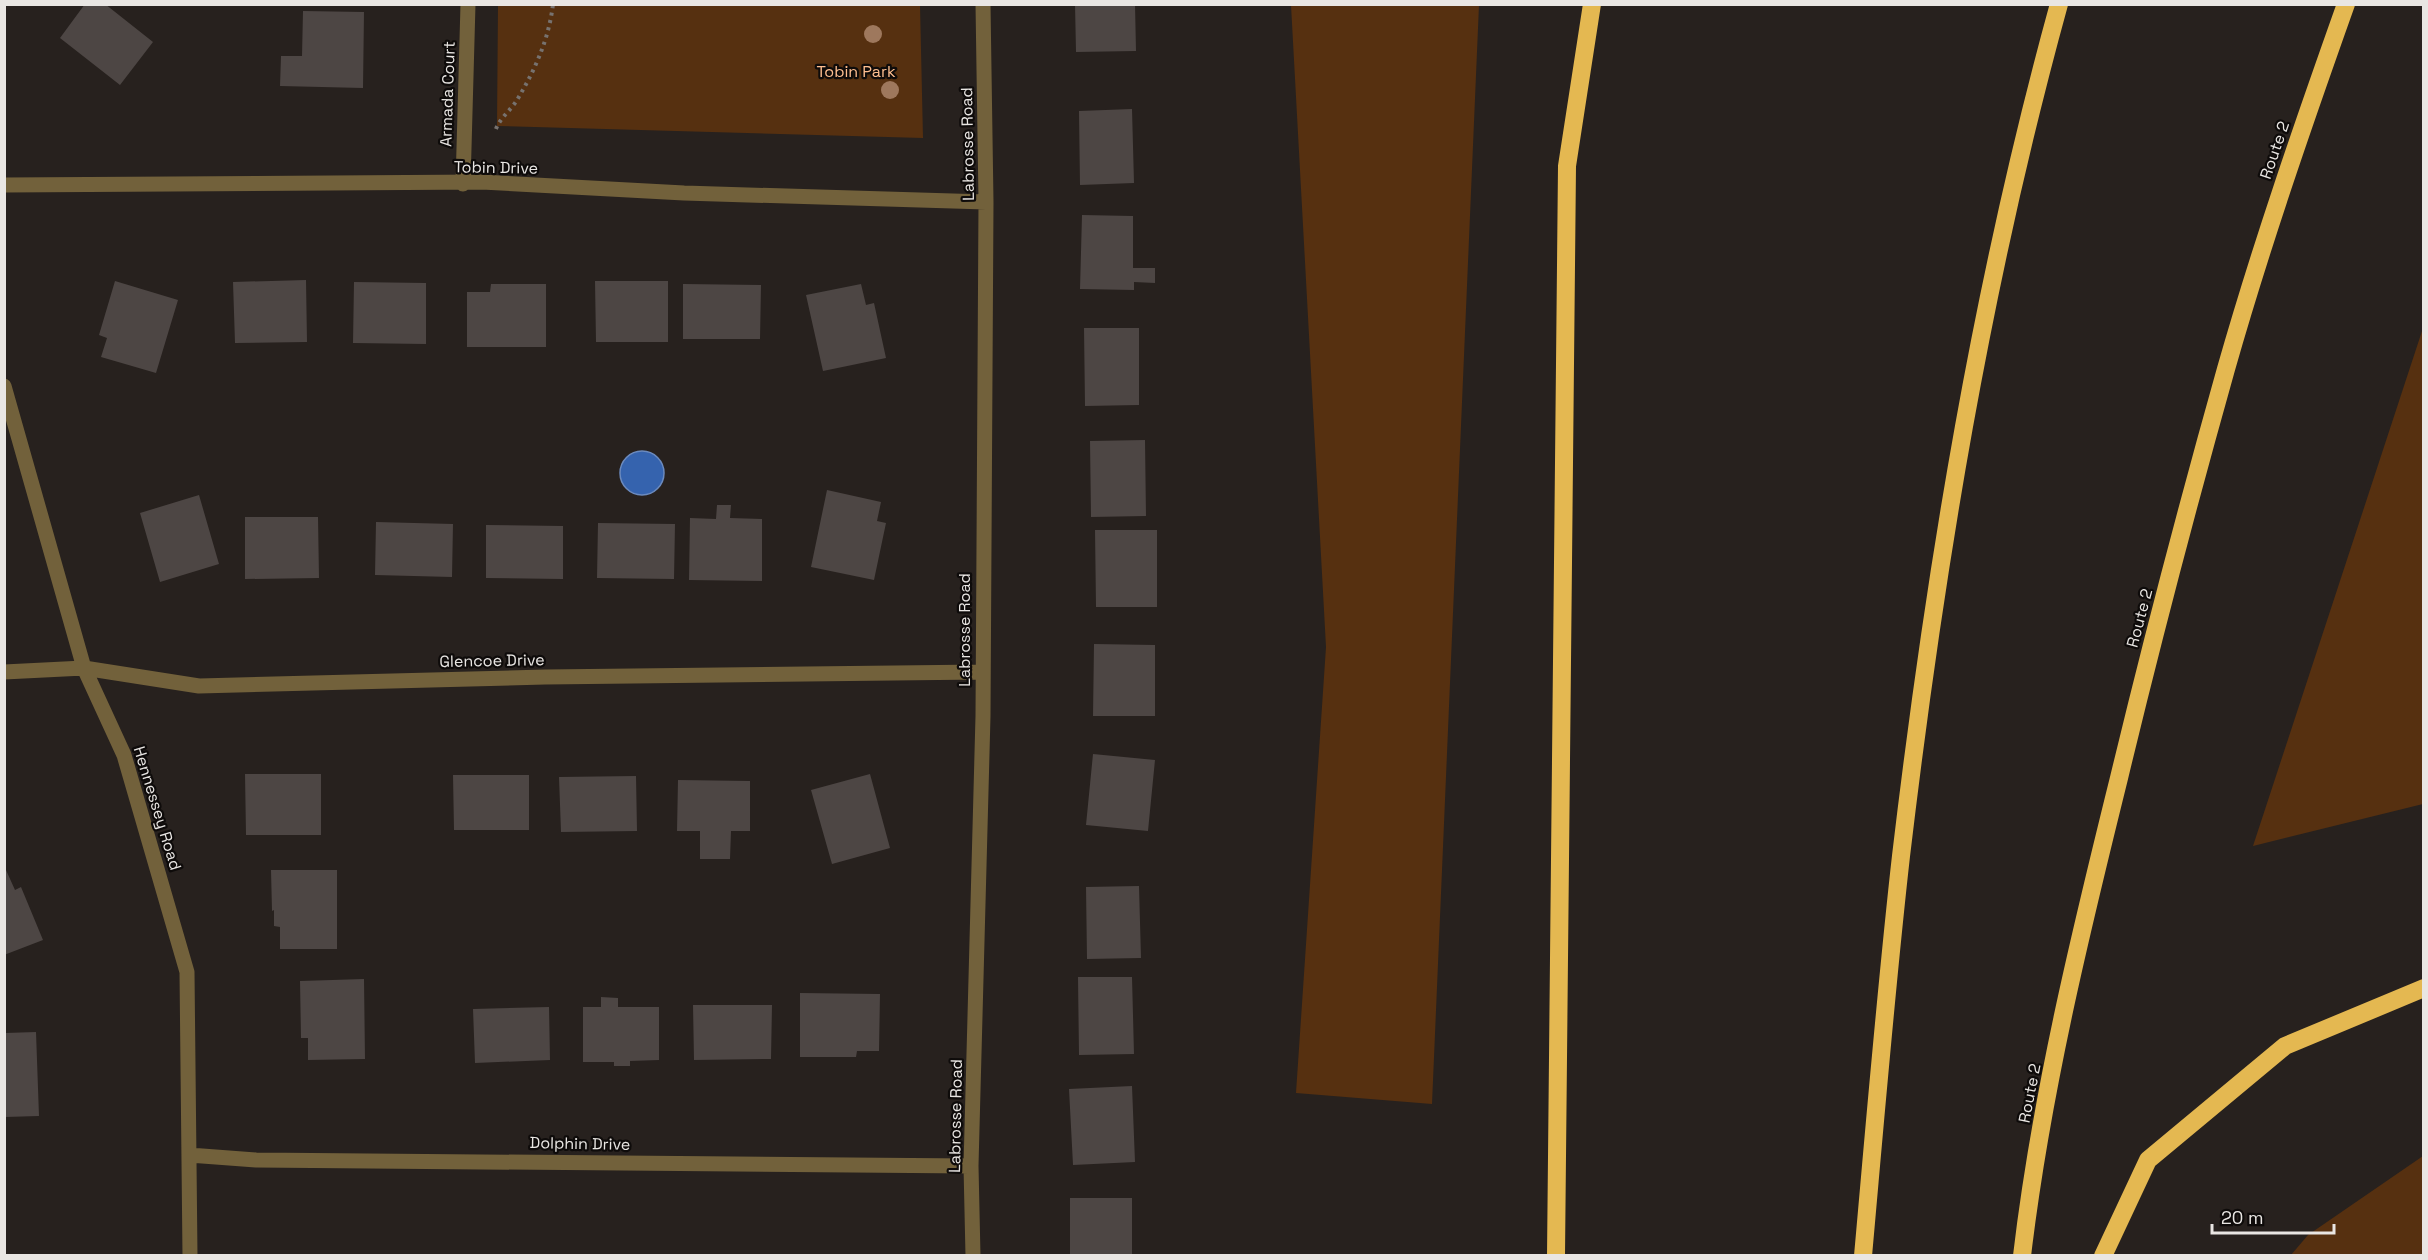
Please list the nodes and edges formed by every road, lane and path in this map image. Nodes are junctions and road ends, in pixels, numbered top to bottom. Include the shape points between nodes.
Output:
1 (468, 4) edge
2 (553, 4) edge
3 (983, 4) edge
4 (1592, 4) edge
5 (2059, 4) edge
6 (2346, 4) edge
7 (497, 126) dead end
8 (463, 184) junction
9 (4, 185) edge
10 (986, 202) junction
11 (4, 386) edge
12 (84, 668) junction
13 (4, 672) edge
14 (982, 672) junction
15 (2424, 988) edge
16 (189, 1155) junction
17 (971, 1166) junction
18 (190, 1256) edge
19 (973, 1256) edge
20 (1556, 1256) edge
21 (1863, 1256) edge
22 (2022, 1256) edge
23 (2103, 1256) edge

1 - 8 street, Armada Court
2 - 7 path via 550,28 532,72
3 - 10 street, Labrosse Road
4 - 20 highway via 1567,166
5 - 21 highway via 1999,248 1954,476 1901,856
6 - 22 highway, Route 2 via 2284,179 2230,356 2139,697 2078,947 2028,1204
8 - 9 street, Tobin Drive
8 - 10 street, Tobin Drive
10 - 14 street, Labrosse Road
11 - 12 street, Hennessey Road
12 - 13 street, Glencoe Drive
12 - 14 street, Glencoe Drive via 199,686
12 - 16 street, Hennessey Road via 124,755 187,972
14 - 17 street, Labrosse Road
15 - 23 highway via 2285,1046 2148,1160
16 - 17 street, Dolphin Drive via 256,1160
16 - 18 street, Hennessey Road
17 - 19 street, Labrosse Road

